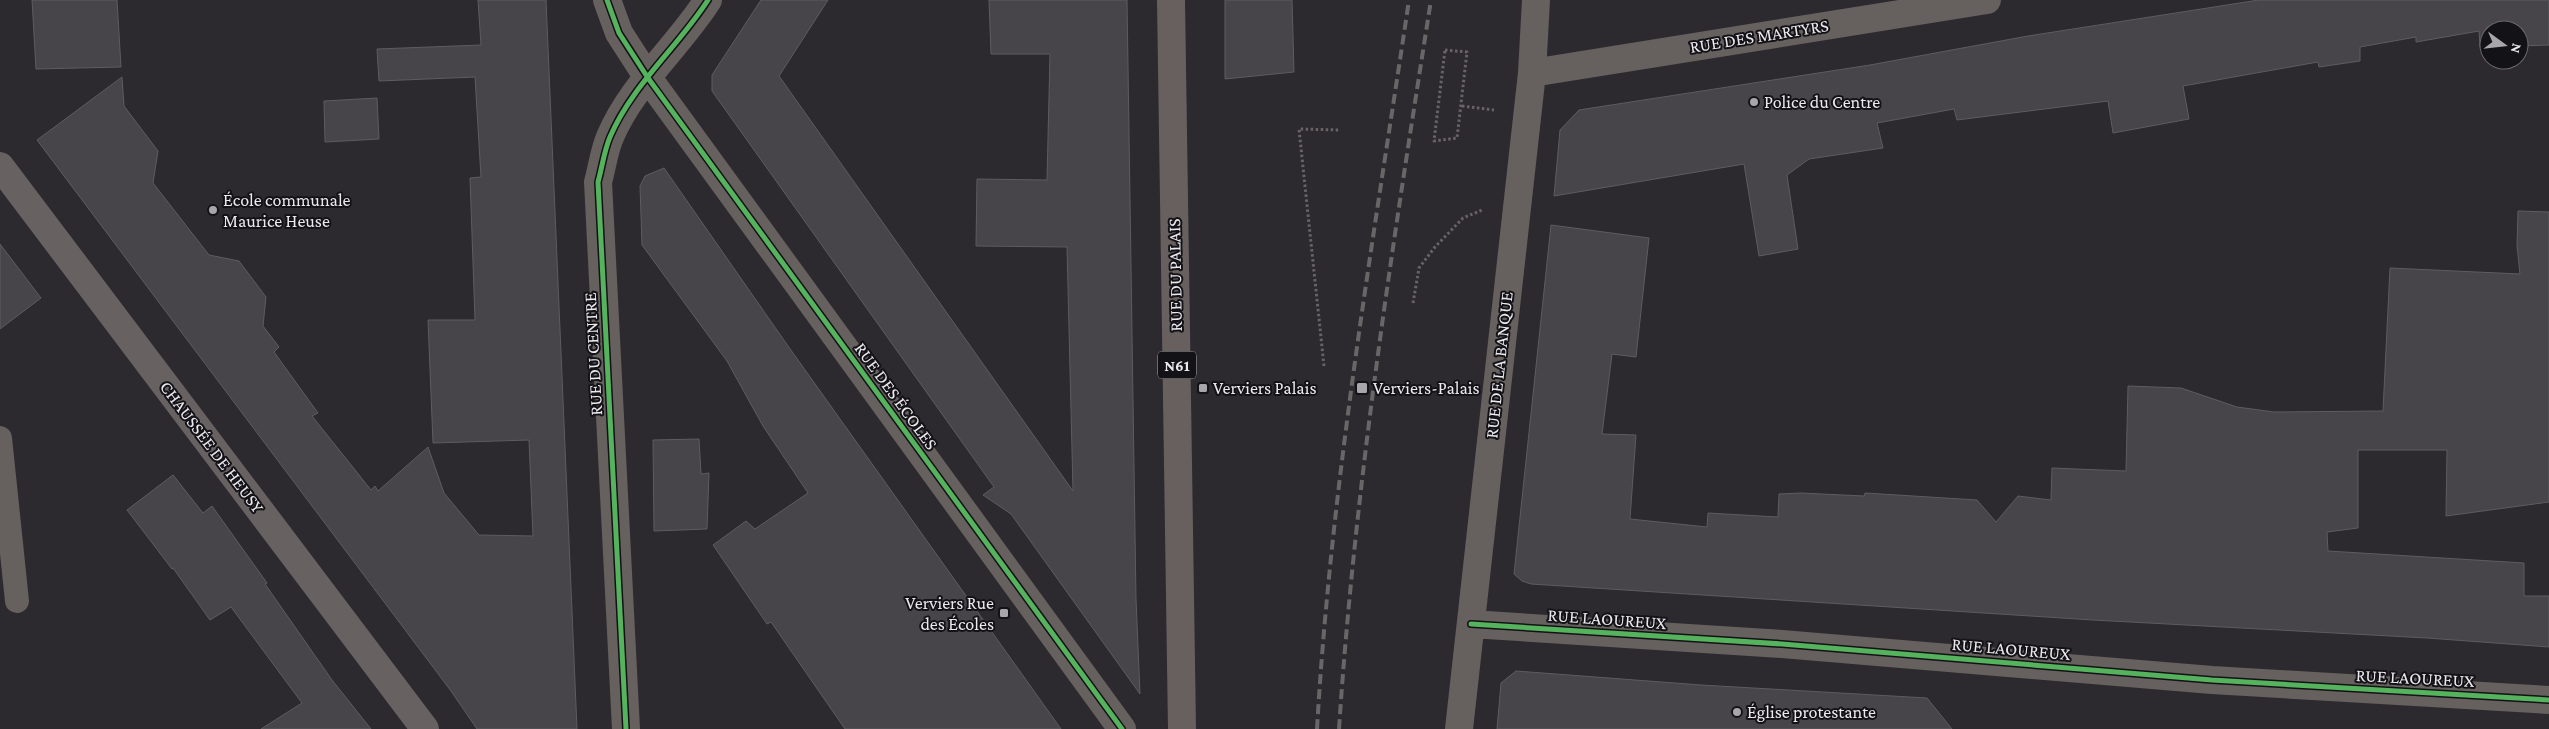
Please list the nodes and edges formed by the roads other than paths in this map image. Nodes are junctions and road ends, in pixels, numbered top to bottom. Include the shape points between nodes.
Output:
1 (607, 0) edge
2 (708, 0) edge
3 (1171, 0) edge
4 (1536, 0) edge
5 (1987, 0) edge
6 (1532, 73) junction
7 (648, 78) junction
8 (0, 166) edge
9 (0, 438) edge
10 (17, 602) dead end
11 (1471, 624) junction
12 (2549, 700) edge
13 (425, 729) edge
14 (626, 729) edge
15 (1122, 729) edge
16 (1182, 729) edge
17 (1459, 729) edge

1 - 7 street via 619,33
2 - 7 street, RUE DU CENTRE
3 - 16 main road, RUE DU PALAIS / N61
4 - 6 street, RUE DE LA BANQUE
5 - 6 street, RUE DES MARTYRS
6 - 11 street, RUE DE LA BANQUE
7 - 14 street, RUE DU CENTRE via 629,102 609,138 598,182
7 - 15 street, RUE DES ÉCOLES
8 - 13 main road, CHAUSSÉE DE HEUSY
9 - 10 lane
11 - 12 street, RUE LAOUREUX via 1782,644 2212,680
11 - 17 street, RUE DE LA BANQUE

